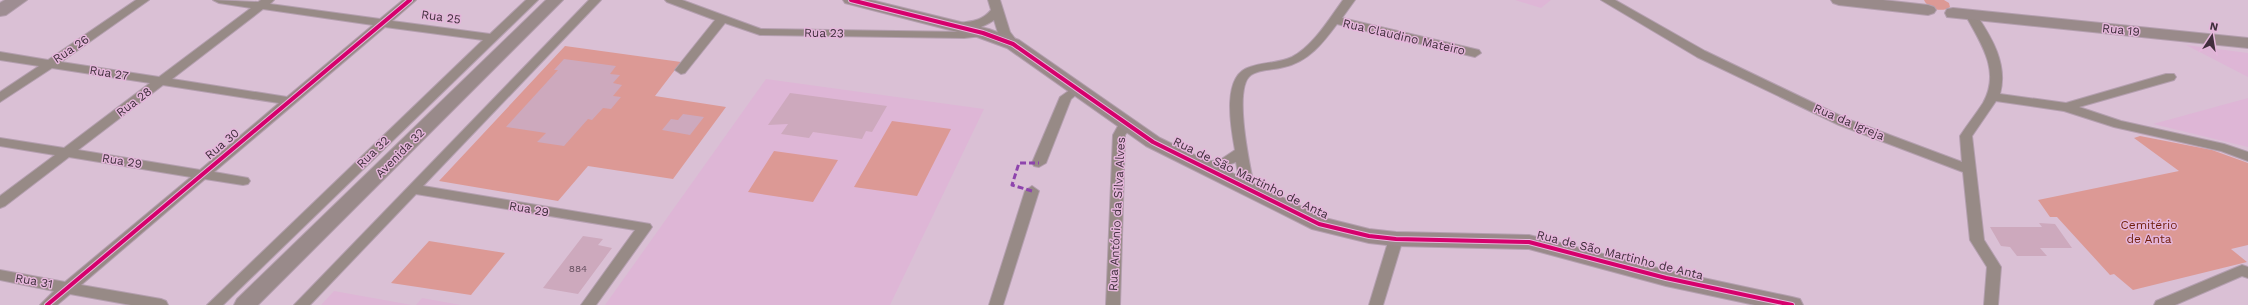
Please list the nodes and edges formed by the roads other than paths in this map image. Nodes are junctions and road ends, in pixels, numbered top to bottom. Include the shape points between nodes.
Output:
1 (18, 0) edge
2 (143, 0) edge
3 (219, 0) edge
4 (410, 0) edge
5 (532, 0) edge
6 (555, 0) edge
7 (567, 0) edge
8 (596, 0) edge
9 (671, 0) edge
10 (851, 0) edge
11 (1349, 0) edge
12 (1607, 0) edge
13 (1839, 0) edge
14 (264, 3) edge
15 (1921, 4) edge
16 (995, 5) edge
17 (1953, 5) edge
18 (0, 12) edge
19 (1972, 16) junction
20 (1994, 16) junction
21 (722, 19) junction
22 (1334, 20) junction
23 (383, 22) junction
24 (950, 25) junction
25 (983, 33) junction
26 (493, 38) junction
27 (2248, 43) edge
28 (1012, 44) junction
29 (1475, 53) dead end
30 (0, 56) edge
31 (50, 64) junction
32 (682, 70) dead end
33 (2170, 77) dead end
34 (161, 81) junction
35 (1077, 88) junction
36 (1993, 97) junction
37 (0, 98) edge
38 (289, 101) junction
39 (2066, 107) junction
40 (1127, 125) junction
41 (0, 142) edge
42 (1242, 150) junction
43 (68, 152) junction
44 (2248, 157) edge
45 (1039, 163) dead end
46 (1969, 169) junction
47 (1223, 170) junction
48 (202, 174) junction
49 (243, 181) dead end
50 (413, 189) junction
51 (1248, 190) junction
52 (1032, 191) dead end
53 (0, 203) edge
54 (1396, 239) junction
55 (2248, 273) edge
56 (0, 275) edge
57 (68, 287) junction
58 (46, 305) edge
59 (162, 305) edge
60 (214, 305) edge
61 (245, 305) edge
62 (262, 305) edge
63 (301, 305) edge
64 (588, 305) edge
65 (996, 305) edge
66 (1113, 305) edge
67 (1376, 305) edge
68 (1792, 305) edge
69 (1991, 305) edge
70 (2161, 305) edge

1 - 18 main road
2 - 31 street, Rua 26
3 - 14 street, Rua 25
4 - 23 street, Rua 30
5 - 26 street, Rua 32
6 - 61 main road, Avenida 32
7 - 62 main road, Avenida 32
8 - 50 street
9 - 21 street, Rua 23
10 - 24 main road, Rua de São Martinho de Anta
11 - 22 street
12 - 46 street, Rua da Igreja via 1701,54 1843,122
13 - 15 main road via 1884,5
14 - 23 street, Rua 25
14 - 34 street, Rua 28
15 - 17 main road via 1941,14
16 - 24 street via 991,18 977,25
16 - 28 street via 1004,33
17 - 19 main road, Rua 19
17 - 20 main road, Rua 19
19 - 20 main road, Rua 19
19 - 36 street via 1989,44 1993,57 1998,85
20 - 27 main road, Rua 19
21 - 25 street, Rua 23 via 766,33 964,36
21 - 32 street
22 - 29 street, Rua Claudino Mateiro
22 - 42 street via 1298,59 1287,64 1249,71 1242,77 1236,114
23 - 26 street, Rua 25
23 - 38 street, Rua 30
24 - 25 main road, Rua de São Martinho de Anta
25 - 28 main road, Rua de São Martinho de Anta
26 - 60 street, Rua 32
28 - 35 main road, Rua de São Martinho de Anta
30 - 31 street, Rua 27
31 - 34 street, Rua 27
31 - 37 street, Rua 26
33 - 39 street
34 - 38 street, Rua 27
34 - 43 street, Rua 28
35 - 40 main road, Rua de São Martinho de Anta
35 - 45 street via 1066,97
36 - 39 street
36 - 46 street via 1966,136
38 - 48 street, Rua 30
39 - 44 street via 2118,124 2224,148
40 - 47 main road, Rua de São Martinho de Anta via 1199,166
40 - 66 street, Rua António da Silva Alves via 1119,134
41 - 43 street, Rua 29
42 - 47 street
42 - 51 street
43 - 48 street, Rua 29
43 - 53 street, Rua 28
46 - 69 street via 1977,240 1994,267
47 - 51 main road, Rua de São Martinho de Anta
48 - 49 street, Rua 29
48 - 57 street, Rua 30
50 - 63 street
50 - 64 street, Rua 29 via 645,227
51 - 54 main road, Rua de São Martinho de Anta via 1319,224 1369,236
52 - 65 street
54 - 67 street
54 - 68 main road, Rua de São Martinho de Anta via 1529,242 1674,280
55 - 70 street via 2242,270
56 - 57 street, Rua 31
57 - 58 street, Rua 30
57 - 59 street, Rua 31

